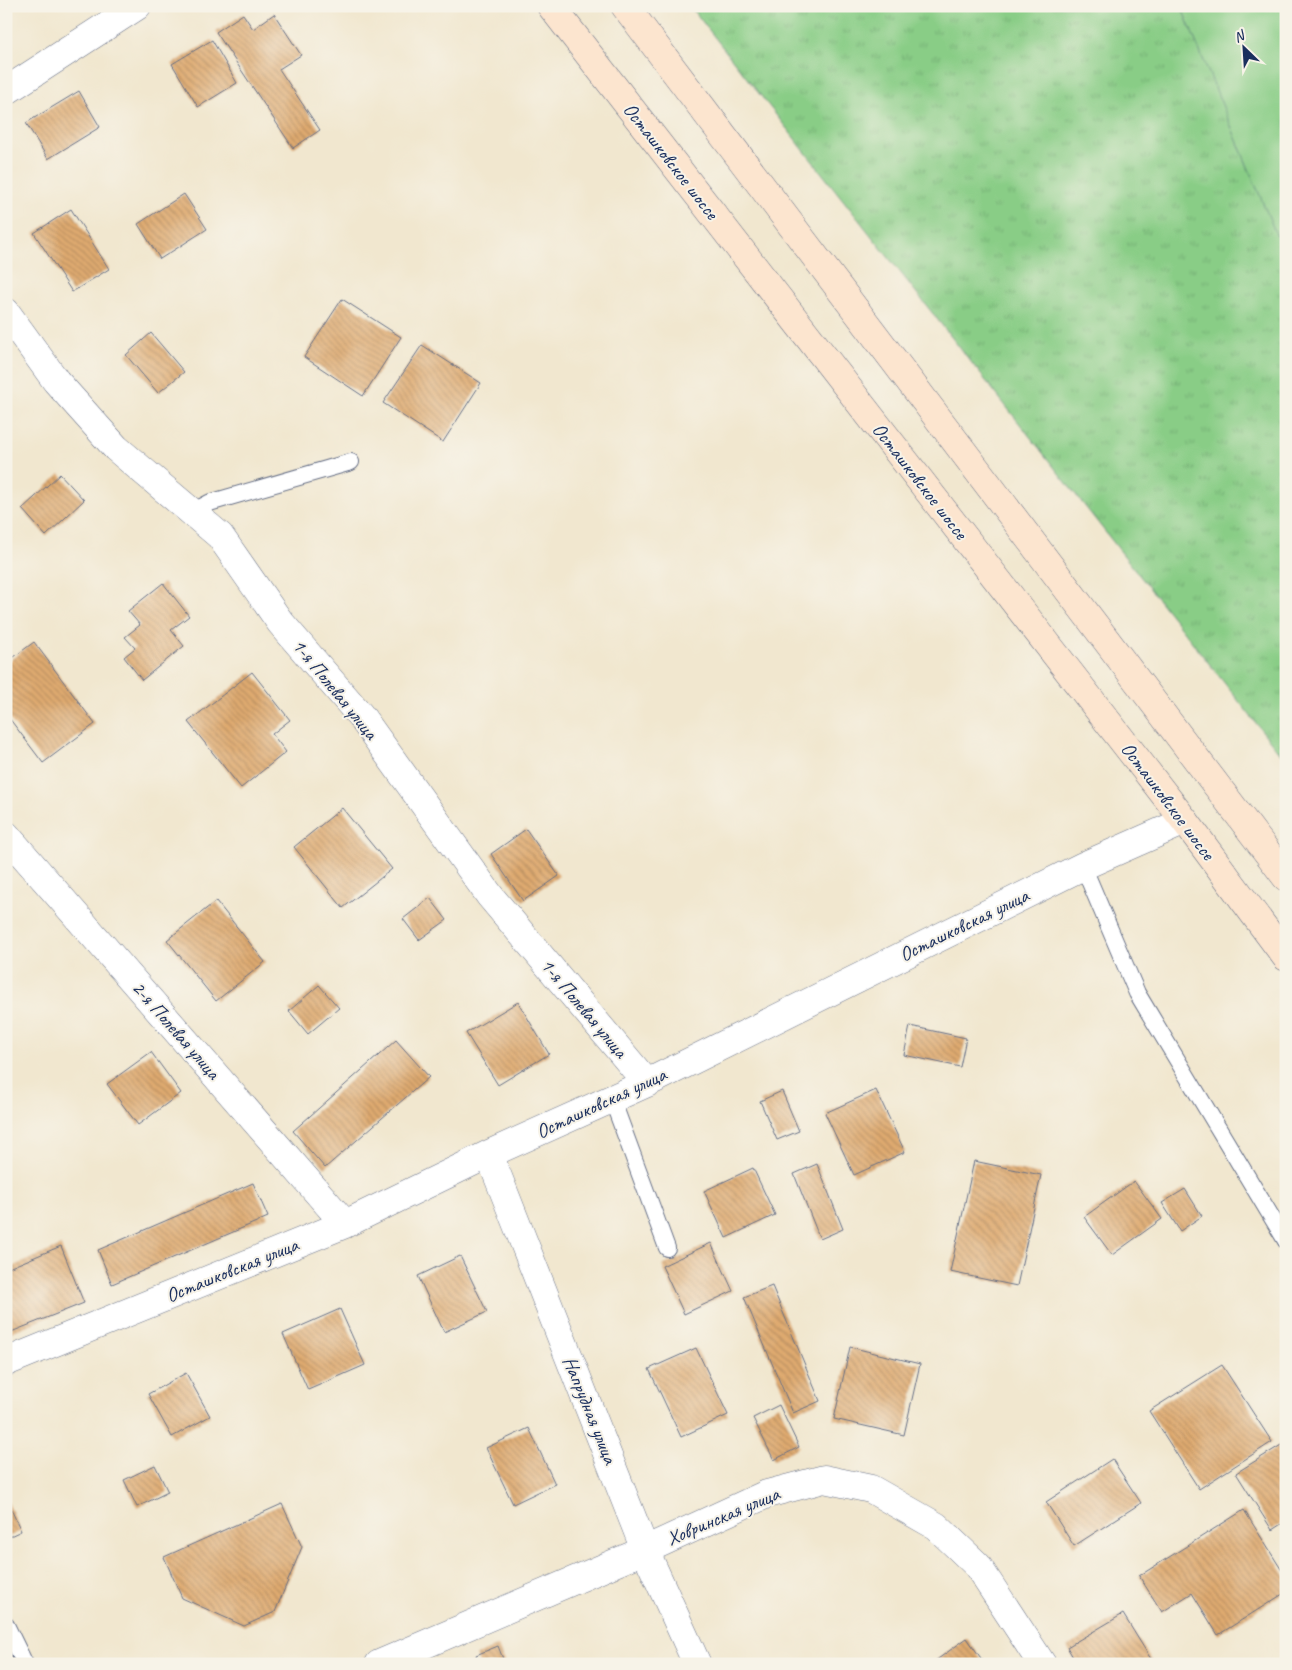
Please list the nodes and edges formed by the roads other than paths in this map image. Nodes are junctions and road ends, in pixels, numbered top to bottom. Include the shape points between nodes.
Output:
1 (137, 6) edge
2 (551, 6) edge
3 (624, 6) edge
4 (6, 90) edge
5 (6, 312) edge
6 (351, 462) dead end
7 (192, 512) junction
8 (1185, 821) junction
9 (6, 835) edge
10 (1083, 866) junction
11 (1286, 877) edge
12 (1286, 957) edge
13 (647, 1083) junction
14 (612, 1098) junction
15 (489, 1154) junction
16 (345, 1224) junction
17 (1286, 1241) edge
18 (667, 1248) dead end
19 (6, 1362) edge
20 (645, 1550) junction
21 (6, 1625) edge
22 (25, 1664) edge
23 (379, 1664) edge
24 (697, 1664) edge
25 (1042, 1664) edge

1 - 4 street
2 - 8 main road, Осташковское шоссе
3 - 11 main road
5 - 7 street, 1-я Полевая улица via 56,381 116,448
6 - 7 lane via 209,503
7 - 13 street, 1-я Полевая улица via 220,536 280,622 360,715 490,896
8 - 10 street, Осташковская улица
8 - 12 main road, Осташковское шоссе
9 - 16 street, 2-я Полевая улица
10 - 13 street, Осташковская улица
10 - 17 lane via 1137,993
13 - 14 street, Осташковская улица
14 - 15 street, Осташковская улица
14 - 18 lane
15 - 16 street, Осташковская улица
15 - 20 street, Напрудная улица
16 - 19 street, Осташковская улица
20 - 23 street, Ховринская улица
20 - 24 street, Напрудная улица
20 - 25 street, Ховринская улица via 767,1494 824,1480 871,1489 936,1526 977,1565
21 - 22 lane

